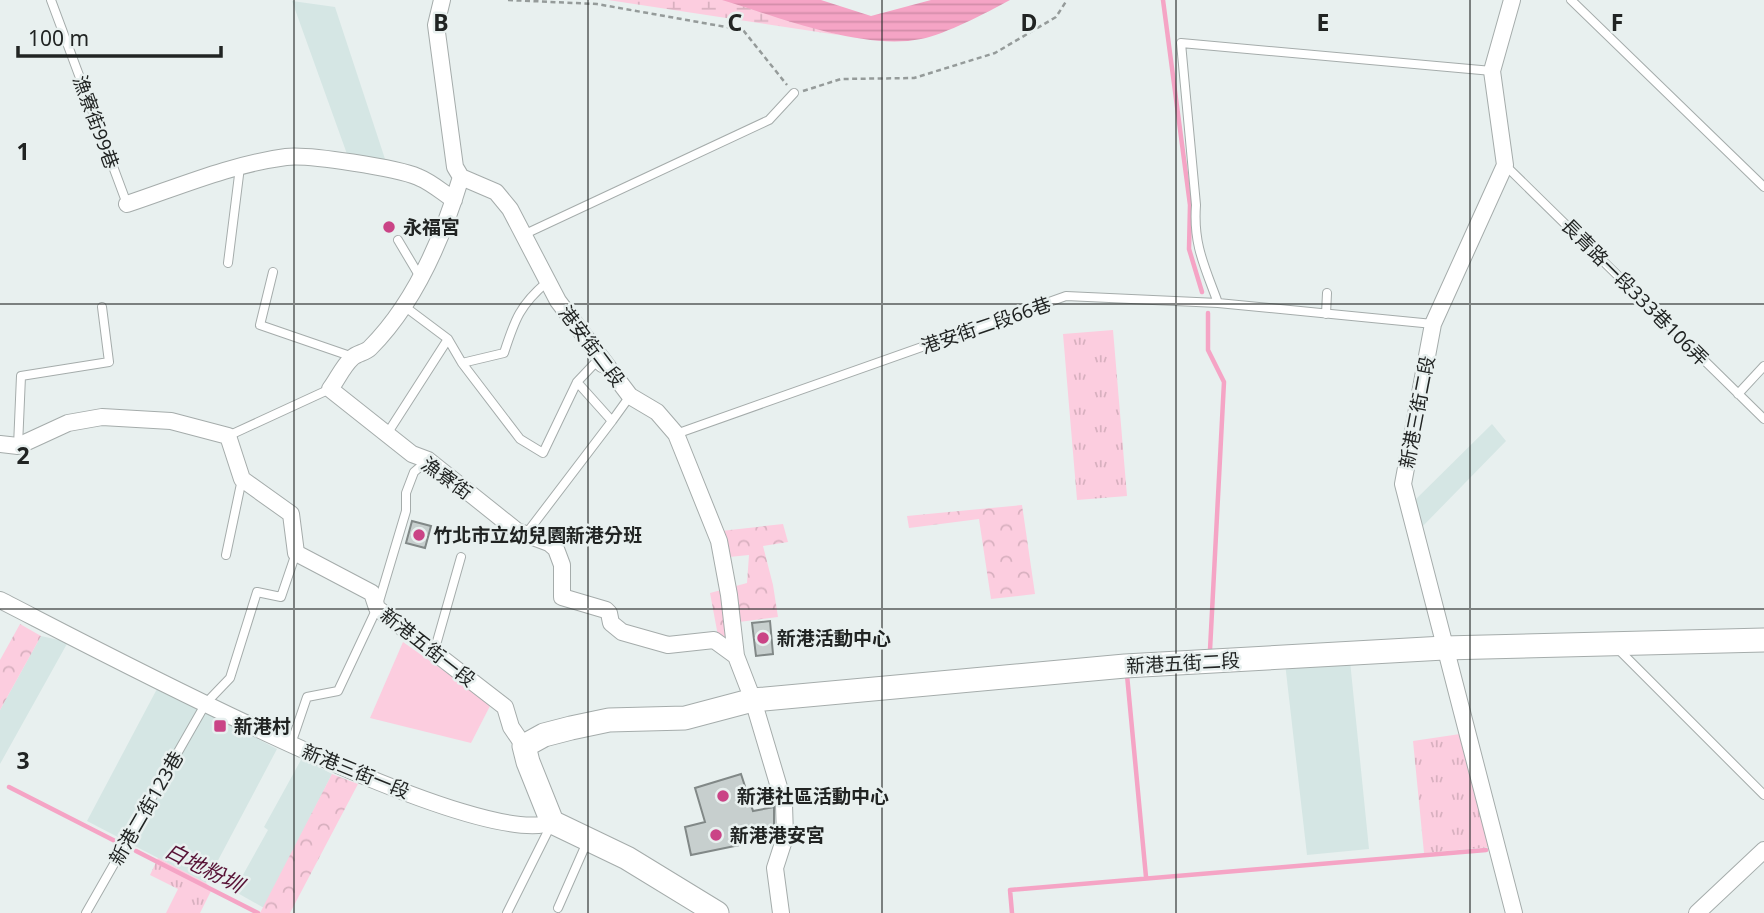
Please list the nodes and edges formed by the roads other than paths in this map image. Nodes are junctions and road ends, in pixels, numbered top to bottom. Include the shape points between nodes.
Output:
1 (51, 0) edge
2 (442, 0) edge
3 (1512, 0) edge
4 (1571, 0) edge
5 (1492, 71) junction
6 (794, 93) road end
7 (1505, 164) junction
8 (240, 167) junction
9 (461, 177) junction
10 (1764, 187) edge
11 (454, 200) junction
12 (127, 204) joint
13 (523, 235) junction
14 (398, 240) dead end
15 (228, 263) dead end
16 (272, 272) dead end
17 (421, 277) junction
18 (547, 282) junction
19 (1327, 293) dead end
20 (1218, 303) junction
21 (404, 306) junction
22 (102, 307) dead end
23 (1326, 314) junction
24 (1433, 324) junction
25 (448, 339) junction
26 (353, 357) junction
27 (462, 363) junction
28 (1764, 366) edge
29 (577, 382) junction
30 (330, 389) junction
31 (625, 389) junction
32 (1738, 394) junction
33 (1764, 419) edge
34 (612, 421) junction
35 (387, 434) junction
36 (676, 434) junction
37 (228, 436) junction
38 (0, 444) edge
39 (18, 446) junction
40 (428, 460) junction
41 (242, 479) junction
42 (526, 534) junction
43 (296, 552) junction
44 (226, 555) dead end
45 (461, 557) dead end
46 (0, 600) edge
47 (377, 608) junction
48 (1764, 640) edge
49 (1614, 645) junction
50 (1444, 648) junction
51 (434, 652) junction
52 (736, 656) junction
53 (752, 700) junction
54 (206, 703) junction
55 (291, 744) junction
56 (524, 746) junction
57 (1764, 795) edge
58 (552, 822) junction
59 (589, 840) junction
60 (1764, 850) edge
61 (558, 908) dead end
62 (86, 913) edge
63 (507, 913) edge
64 (718, 913) edge
65 (781, 913) edge
66 (1514, 913) edge
67 (1698, 913) edge

1 - 12 lane, 漁寮街99巷
2 - 9 street via 436,25
3 - 5 street
4 - 10 lane
5 - 7 street
5 - 20 lane via 1181,43 1196,205 1194,229
6 - 13 lane via 768,120
7 - 24 street, 新港三街二段
7 - 32 lane, 長青路一段333巷106弄
8 - 11 street via 288,156 406,172
8 - 12 street
8 - 15 lane
9 - 11 street
9 - 13 street, 港安街二段 via 496,192
11 - 17 street
13 - 18 street, 港安街二段
14 - 17 lane
16 - 26 lane via 260,325
17 - 21 street
18 - 27 lane via 517,314 505,353
18 - 31 street, 港安街二段
19 - 23 lane
20 - 23 lane, 港安街二段66巷
20 - 36 lane, 港安街二段66巷 via 1066,296
21 - 25 lane
21 - 26 street via 368,350
22 - 39 lane via 109,362 21,376
23 - 24 lane, 港安街二段66巷
24 - 50 street, 新港三街二段 via 1403,484
25 - 27 lane
25 - 35 lane
26 - 30 street
27 - 29 lane via 520,439 543,453
28 - 32 lane
29 - 31 lane via 595,363
29 - 34 lane
30 - 35 street, 漁寮街
30 - 37 lane
31 - 34 lane
31 - 36 street, 港安街二段 via 657,412
32 - 33 lane, 長青路一段333巷106弄
34 - 42 lane
35 - 40 street, 漁寮街
36 - 52 street, 港安街二段 via 719,541
37 - 39 street via 171,421 102,417 68,423
37 - 41 street
38 - 39 street
40 - 42 street, 漁寮街
40 - 47 lane via 414,472 406,493 406,511
41 - 43 street via 291,514
41 - 44 lane
42 - 52 street, 漁寮街 via 549,543 560,556 562,597 606,610 617,629 668,645 714,640
43 - 47 street, 新港五街一段 via 372,593
43 - 54 lane, 新港二街123巷 via 281,597 257,592 230,678
45 - 51 lane
46 - 54 street, 新港三街一段
47 - 51 street, 新港五街一段
47 - 55 lane via 338,691 307,697
48 - 49 street, 新港五街二段
49 - 50 street, 新港五街二段
49 - 57 lane
50 - 53 street, 新港五街二段 via 1125,666
50 - 66 street, 新港三街二段
51 - 56 street, 新港五街一段 via 505,707
52 - 53 street, 港安街二段
53 - 56 street via 685,718 609,720 544,735
53 - 65 street, 港安街二段 via 784,804 785,836 775,868
54 - 55 street, 新港三街一段
54 - 62 lane, 新港二街123巷
55 - 58 street, 新港三街一段 via 403,793 504,824 542,827
56 - 58 street
58 - 59 street
58 - 63 lane
59 - 61 lane
59 - 64 street
60 - 67 street

